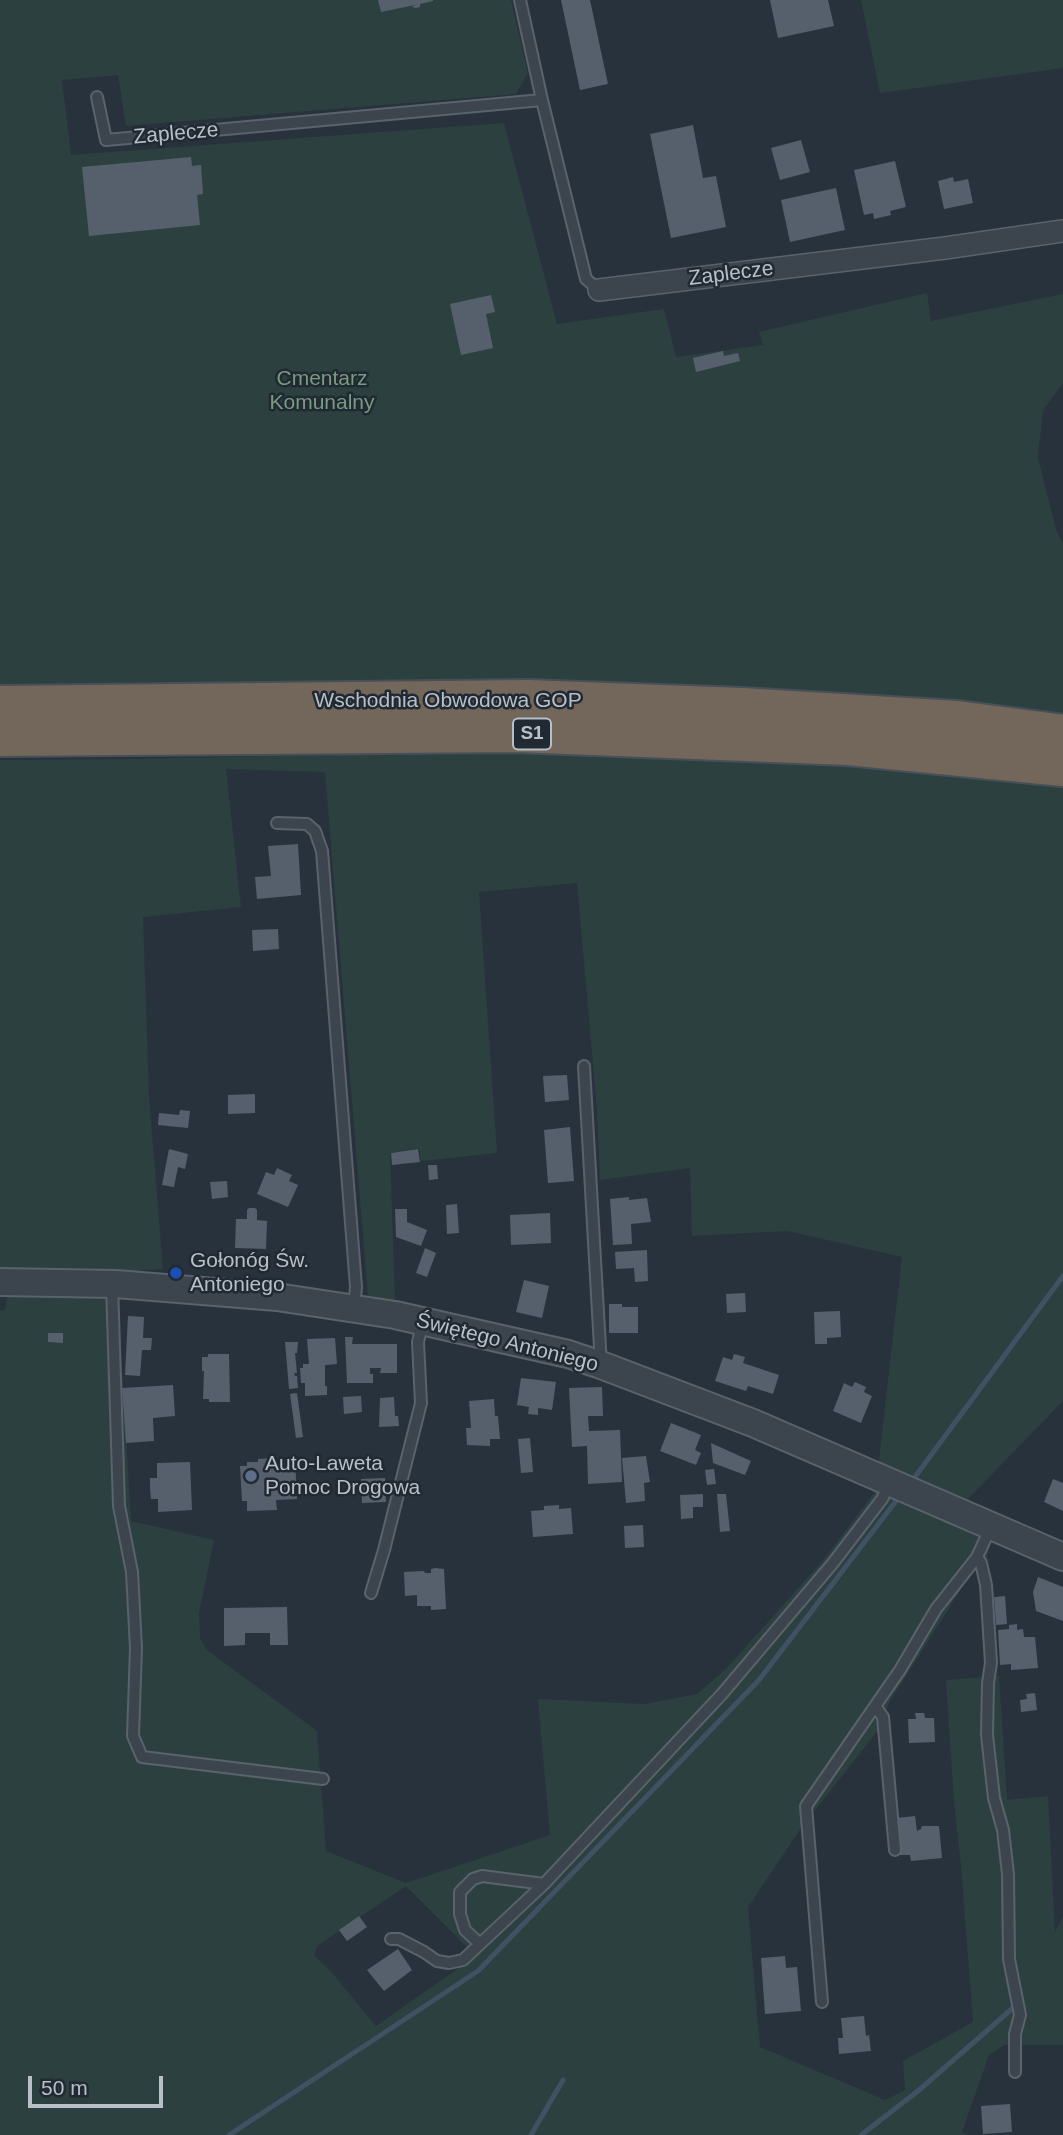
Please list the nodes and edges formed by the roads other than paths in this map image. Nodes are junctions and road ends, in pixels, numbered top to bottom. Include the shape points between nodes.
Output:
1 (520, 0) edge
2 (97, 97) dead end
3 (542, 100) junction
4 (1063, 231) edge
5 (599, 290) joint
6 (0, 705) edge
7 (1063, 734) edge
8 (0, 737) edge
9 (1063, 767) edge
10 (276, 823) dead end
11 (583, 1066) dead end
12 (0, 1282) edge
13 (112, 1284) junction
14 (354, 1308) junction
15 (423, 1321) junction
16 (601, 1365) junction
17 (890, 1483) junction
18 (992, 1527) junction
19 (977, 1557) junction
20 (1063, 1557) edge
21 (371, 1594) dead end
22 (875, 1706) junction
23 (323, 1779) dead end
24 (895, 1850) dead end
25 (544, 1884) junction
26 (391, 1939) dead end
27 (480, 1944) junction
28 (822, 2002) dead end
29 (1015, 2071) dead end

1 - 3 lane, Zaplecze
2 - 3 lane, Zaplecze via 106,141
3 - 5 lane, Zaplecze via 586,279
4 - 5 street, Zaplecze
6 - 7 highway, Wschodnia Obwodowa GOP / S1 via 528,699 957,720
8 - 9 highway, Wschodnia Obwodowa GOP / S1 via 516,733 848,746
10 - 14 lane via 307,824 316,831 322,851
11 - 16 lane
12 - 13 street, Świętego Antoniego
13 - 14 street, Świętego Antoniego via 243,1293
13 - 23 lane via 119,1506 132,1572 136,1648 133,1736 142,1757
14 - 15 street, Świętego Antoniego
15 - 16 street, Świętego Antoniego
15 - 21 lane via 418,1342 421,1403
16 - 17 street, Świętego Antoniego via 753,1423
17 - 18 street, Świętego Antoniego
17 - 25 lane via 772,1637
18 - 19 lane
18 - 20 street, Świętego Antoniego
19 - 22 lane via 936,1609
19 - 29 lane via 986,1585 992,1663 987,1735 993,1798 1003,1830 1009,1959 1020,2015
22 - 24 lane via 883,1717
22 - 28 lane via 806,1807
25 - 27 lane
25 - 27 lane via 482,1876 473,1879 460,1892 460,1914 465,1930
26 - 27 lane via 449,1963 463,1960

